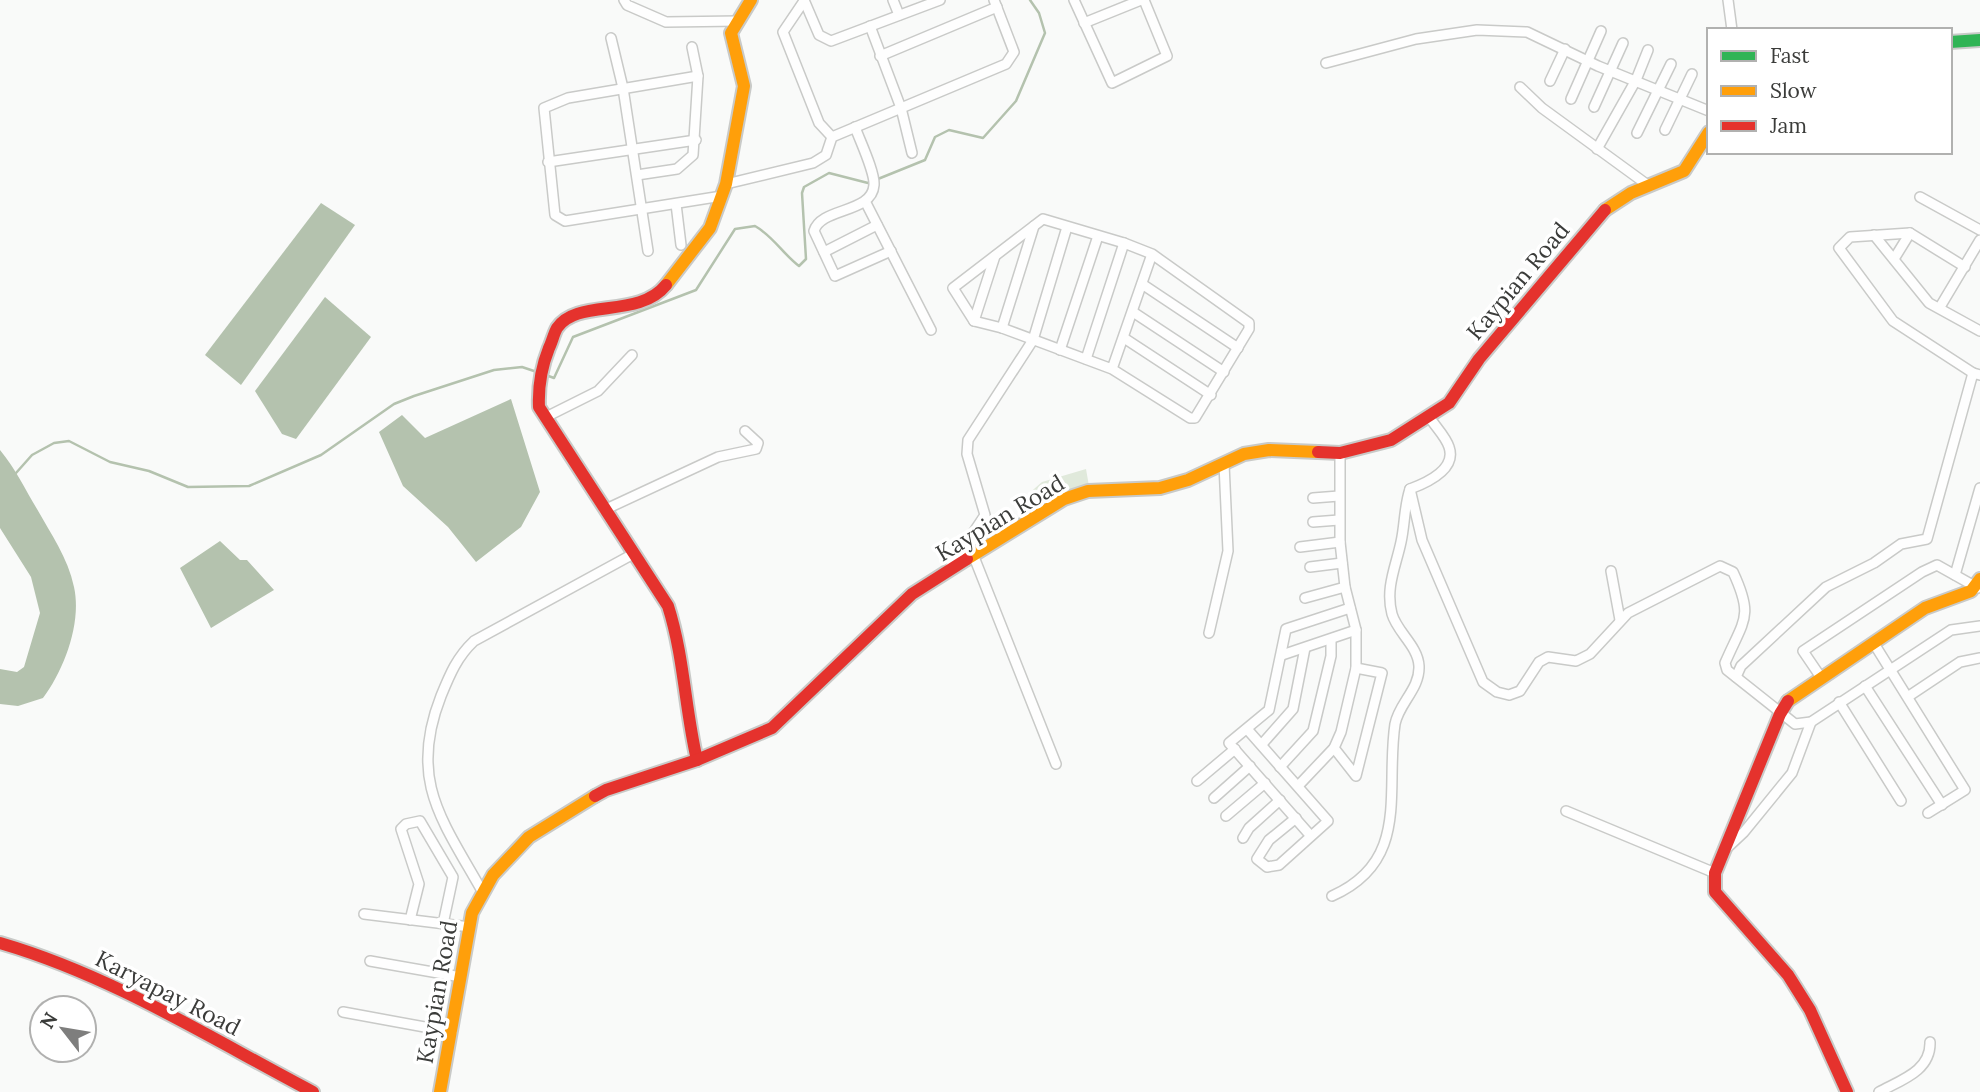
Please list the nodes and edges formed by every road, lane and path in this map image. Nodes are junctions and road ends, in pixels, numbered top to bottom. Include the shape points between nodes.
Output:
1 (624, 0) edge
2 (751, 0) edge
3 (804, 0) edge
4 (892, 0) edge
5 (940, 0) edge
6 (1074, 0) edge
7 (1142, 0) edge
8 (1727, 0) edge
9 (995, 4) edge
10 (899, 15) junction
11 (739, 21) junction
12 (1084, 23) junction
13 (870, 26) junction
14 (1732, 28) edge
15 (1601, 31) dead end
16 (611, 38) dead end
17 (1980, 40) edge
18 (1952, 42) edge
19 (1623, 43) dead end
20 (692, 47) dead end
21 (1565, 49) junction
22 (1648, 50) dead end
23 (880, 56) junction
24 (1588, 61) junction
25 (1326, 64) dead end
26 (1671, 64) dead end
27 (1612, 71) junction
28 (1692, 74) dead end
29 (698, 76) junction
30 (1636, 80) junction
31 (1550, 81) dead end
32 (1520, 87) dead end
33 (623, 88) junction
34 (1660, 91) junction
35 (1571, 99) dead end
36 (1682, 100) junction
37 (1594, 107) dead end
38 (901, 108) junction
39 (1707, 109) edge
40 (855, 127) junction
41 (1665, 130) dead end
42 (1637, 133) dead end
43 (1707, 135) edge
44 (832, 138) junction
45 (695, 140) junction
46 (1597, 149) junction
47 (632, 150) junction
48 (912, 153) dead end
49 (548, 162) junction
50 (637, 175) junction
51 (1649, 186) junction
52 (724, 190) junction
53 (1920, 197) dead end
54 (865, 201) junction
55 (676, 204) junction
56 (642, 208) junction
57 (877, 225) junction
58 (1034, 226) junction
59 (1068, 227) junction
60 (1980, 230) edge
61 (1910, 233) junction
62 (1874, 234) junction
63 (1098, 236) junction
64 (1980, 240) edge
65 (1124, 243) junction
66 (681, 245) dead end
67 (648, 251) dead end
68 (824, 251) junction
69 (891, 251) junction
70 (1152, 254) junction
71 (995, 256) junction
72 (1894, 259) junction
73 (1965, 267) junction
74 (1142, 284) junction
75 (1940, 307) junction
76 (1133, 312) junction
77 (974, 321) junction
78 (1002, 328) junction
79 (931, 330) dead end
80 (1980, 331) edge
81 (1124, 338) junction
82 (1032, 340) junction
83 (1238, 348) junction
84 (1060, 350) junction
85 (632, 355) dead end
86 (1086, 359) junction
87 (1112, 369) junction
88 (1224, 372) junction
89 (1976, 374) edge
90 (1211, 395) junction
91 (546, 417) junction
92 (1430, 418) junction
93 (745, 430) dead end
94 (1340, 453) junction
95 (1224, 464) junction
96 (1980, 488) edge
97 (1410, 489) junction
98 (1339, 496) junction
99 (1313, 498) dead end
100 (604, 510) junction
101 (1339, 520) junction
102 (1313, 523) dead end
103 (1340, 542) junction
104 (1300, 547) dead end
105 (635, 553) junction
106 (974, 557) junction
107 (1342, 563) junction
108 (1310, 567) dead end
109 (1611, 571) dead end
110 (1955, 575) junction
111 (944, 576) junction
112 (1978, 585) edge
113 (1345, 587) junction
114 (1305, 598) dead end
115 (1350, 608) junction
116 (1620, 620) junction
117 (1980, 626) edge
118 (1356, 630) junction
119 (1209, 633) dead end
120 (1331, 640) junction
121 (1873, 642) junction
122 (1305, 648) junction
123 (1282, 655) junction
124 (1980, 658) edge
125 (1356, 668) junction
126 (1892, 669) junction
127 (1819, 676) junction
128 (1736, 677) junction
129 (1865, 686) junction
130 (1909, 696) junction
131 (1839, 702) junction
132 (1780, 714) junction
133 (1811, 722) junction
134 (1247, 729) junction
135 (1263, 743) junction
136 (1334, 748) junction
137 (1235, 749) junction
138 (697, 760) junction
139 (1056, 764) dead end
140 (1250, 766) junction
141 (1280, 767) junction
142 (1197, 781) dead end
143 (1265, 783) junction
144 (1298, 786) junction
145 (1214, 798) dead end
146 (1280, 800) junction
147 (1901, 801) dead end
148 (1942, 805) junction
149 (1566, 811) dead end
150 (1928, 813) dead end
151 (1226, 816) dead end
152 (1296, 818) junction
153 (1310, 835) junction
154 (1243, 838) dead end
155 (1725, 850) junction
156 (1715, 873) junction
157 (482, 891) junction
158 (1332, 896) dead end
159 (364, 914) dead end
160 (410, 920) junction
161 (443, 924) junction
162 (470, 927) junction
163 (0, 943) edge
164 (370, 961) dead end
165 (461, 977) junction
166 (343, 1012) dead end
167 (452, 1032) junction
168 (1930, 1042) dead end
169 (289, 1087) edge
170 (443, 1090) edge
171 (313, 1092) edge
172 (1847, 1092) edge
173 (1879, 1092) edge

1 - 11 street via 666,22
2 - 11 main road
3 - 13 street via 819,35 831,41
3 - 44 street via 783,32 818,123
4 - 10 street
5 - 10 street
6 - 12 street
7 - 12 street
7 - 12 street via 1167,55 1112,83
8 - 14 street
9 - 23 street
9 - 38 street via 1014,52 1006,64
10 - 13 street
11 - 52 main road via 731,33 744,86
13 - 23 street
15 - 24 street
16 - 33 street
17 - 18 main road
19 - 27 street
20 - 29 street
21 - 24 street
21 - 25 street via 1527,32 1477,30 1374,48
21 - 31 street
22 - 30 street
23 - 38 street
24 - 27 street
24 - 35 street
26 - 34 street
27 - 30 street
27 - 37 street
28 - 36 street
29 - 33 street
29 - 45 street
30 - 34 street
30 - 46 street
32 - 46 street
33 - 47 street
33 - 49 street via 568,98 544,108
34 - 36 street
34 - 42 street
36 - 39 street
36 - 41 street
38 - 40 street
38 - 48 street
40 - 44 street
40 - 54 street via 873,181
43 - 51 main road, Kaypian Road via 1684,171
44 - 52 street via 826,155 813,163
45 - 47 street
45 - 50 street via 693,155 677,169
46 - 51 street
47 - 49 street
47 - 50 street
49 - 56 street via 559,220
50 - 56 street
51 - 92 main road, Kaypian Road via 1608,208 1479,359 1448,403
52 - 55 street
52 - 91 main road via 710,228 661,290 622,309 581,311 558,326 538,387 539,407
53 - 60 street
54 - 57 street
54 - 68 street via 816,225 814,231
55 - 56 street
55 - 66 street
56 - 67 street
57 - 68 street
57 - 69 street
58 - 59 street via 1043,219
58 - 71 street
58 - 78 street
59 - 63 street
59 - 82 street
61 - 62 street
61 - 72 street
61 - 73 street
62 - 72 street
62 - 89 street via 1850,237 1839,248 1842,255 1893,321
63 - 65 street
63 - 84 street
64 - 73 street
65 - 70 street
65 - 86 street
68 - 69 street via 835,276
69 - 79 street
70 - 74 street
70 - 83 street via 1249,323
71 - 77 street
71 - 77 street via 953,288
72 - 75 street via 1928,303
73 - 75 street
74 - 76 street
74 - 83 street
75 - 80 street
76 - 81 street
76 - 88 street
77 - 78 street
78 - 82 street
81 - 87 street
81 - 90 street
82 - 84 street
82 - 111 street via 968,440 967,454 985,515
83 - 88 street
84 - 86 street
85 - 91 street via 598,391
86 - 87 street
87 - 90 street via 1190,418 1199,416
88 - 90 street
89 - 128 street via 1927,539 1901,544 1826,587 1741,666
91 - 100 main road
92 - 94 main road, Kaypian Road via 1391,440
92 - 97 street via 1450,447 1450,461 1435,479
93 - 100 street via 758,443 756,449 718,457
94 - 95 main road, Kaypian Road via 1269,450 1244,454
94 - 98 street
95 - 106 main road, Kaypian Road via 1160,488 1088,491 1065,499
95 - 119 street via 1228,551
96 - 110 street
97 - 116 street via 1422,540 1474,662 1483,682 1497,692 1509,695 1520,691 1539,662 1548,657 1576,661 1590,654
97 - 158 street via 1390,579 1392,615 1419,667 1416,684 1395,722 1391,824 1369,871 1354,886
98 - 99 street
98 - 101 street
100 - 105 main road
101 - 102 street
101 - 103 street
103 - 104 street
103 - 107 street
105 - 138 main road via 668,606 680,643
105 - 157 street via 474,641 452,667 429,726 426,768 436,809
106 - 111 main road, Kaypian Road
106 - 139 street
107 - 108 street
107 - 113 street
109 - 116 street
110 - 112 street
110 - 127 street via 1937,565 1922,572 1804,651
111 - 138 main road, Kaypian Road via 893,609 772,728
112 - 121 main road via 1925,608
113 - 114 street
113 - 115 street
115 - 118 street
115 - 123 street via 1286,629
116 - 128 street via 1720,566 1727,568 1746,601 1745,616 1725,663
117 - 126 street via 1951,630
118 - 120 street
118 - 125 street
120 - 122 street
120 - 141 street via 1313,731
121 - 126 street
121 - 127 main road
122 - 123 street
122 - 135 street via 1293,709
123 - 134 street via 1269,710
124 - 130 street via 1960,662
125 - 136 street
125 - 136 street via 1382,673 1356,776
126 - 129 street
126 - 130 street
127 - 132 main road via 1791,697
128 - 132 street
129 - 131 street
129 - 148 street
130 - 148 street via 1965,790
131 - 133 street
131 - 147 street
132 - 133 street via 1795,724
132 - 155 main road
133 - 155 street via 1792,774
134 - 135 street
134 - 137 street via 1229,743
135 - 141 street
136 - 144 street
137 - 140 street
137 - 142 street
138 - 157 main road, Kaypian Road via 595,796 529,837
140 - 143 street
140 - 145 street
141 - 144 street
143 - 146 street
143 - 151 street
144 - 153 street via 1328,821
146 - 152 street
146 - 154 street
148 - 150 street
149 - 156 street
152 - 153 street
152 - 153 street via 1269,840 1257,859 1268,867 1279,865
155 - 156 main road
156 - 172 main road via 1714,892 1788,975 1811,1010
157 - 162 main road, Kaypian Road
159 - 160 street
160 - 161 street
160 - 161 street via 419,884 401,829 420,821 453,877
161 - 162 street
162 - 165 main road, Kaypian Road
163 - 169 main road, Karyapay Road via 129,991
164 - 165 street
165 - 167 main road, Kaypian Road
166 - 167 street
167 - 170 main road, Kaypian Road
168 - 173 street via 1930,1052 1919,1070
169 - 171 main road, Karyapay Road

